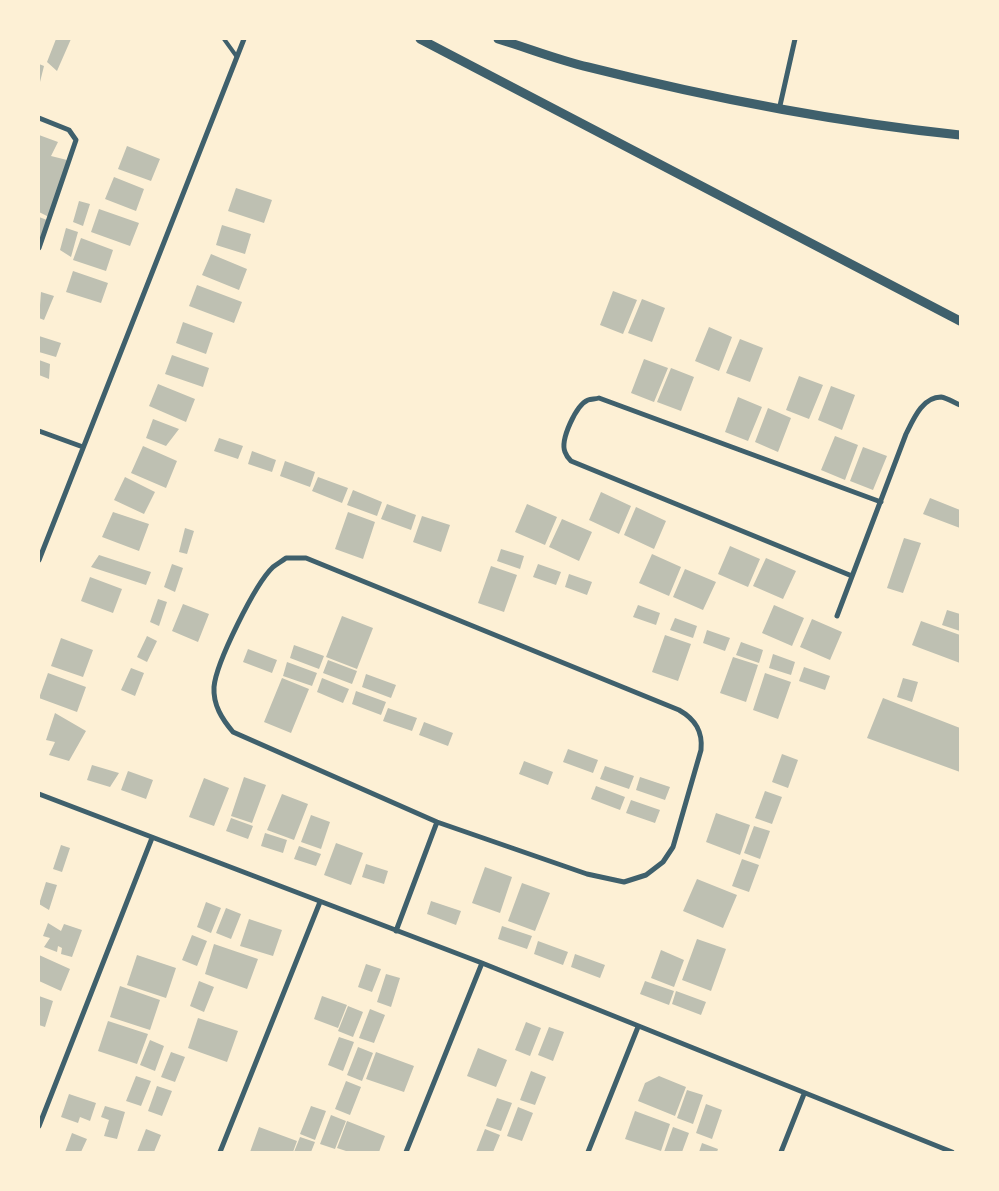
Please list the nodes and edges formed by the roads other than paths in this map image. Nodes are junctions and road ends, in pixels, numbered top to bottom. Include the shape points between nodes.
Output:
1 (224, 39) edge
2 (244, 39) edge
3 (420, 39) edge
4 (498, 39) edge
5 (795, 39) edge
6 (237, 57) junction
7 (779, 110) junction
8 (39, 118) edge
9 (960, 135) edge
10 (39, 248) edge
11 (960, 321) edge
12 (960, 405) edge
13 (39, 431) edge
14 (83, 447) junction
15 (881, 502) junction
16 (39, 560) edge
17 (852, 576) junction
18 (837, 616) dead end
19 (39, 794) edge
20 (437, 822) junction
21 (152, 838) junction
22 (320, 902) junction
23 (396, 931) junction
24 (482, 963) junction
25 (638, 1026) junction
26 (804, 1094) junction
27 (39, 1126) edge
28 (220, 1152) edge
29 (406, 1152) edge
30 (588, 1152) edge
31 (781, 1152) edge
32 (952, 1152) edge

1 - 6 lane
2 - 6 street
3 - 11 street
4 - 7 street via 587,67
5 - 7 street
6 - 14 street
7 - 9 street via 898,129
8 - 10 street via 69,130 76,140
12 - 15 street via 942,397 932,399 916,414
13 - 14 street
14 - 16 street
15 - 17 street
15 - 17 street via 600,398 586,400 567,430 565,452 572,461
17 - 18 street
19 - 21 street
20 - 20 street via 587,874 624,882 646,874 663,862 673,847 702,738 692,717 679,710 306,558 286,558 272,568 250,600 219,669 214,688 220,718 233,732
20 - 23 street
21 - 22 street
21 - 27 street
22 - 23 street
22 - 28 street
23 - 24 street
24 - 25 street
24 - 29 street
25 - 26 street
25 - 30 street
26 - 31 street
26 - 32 street

